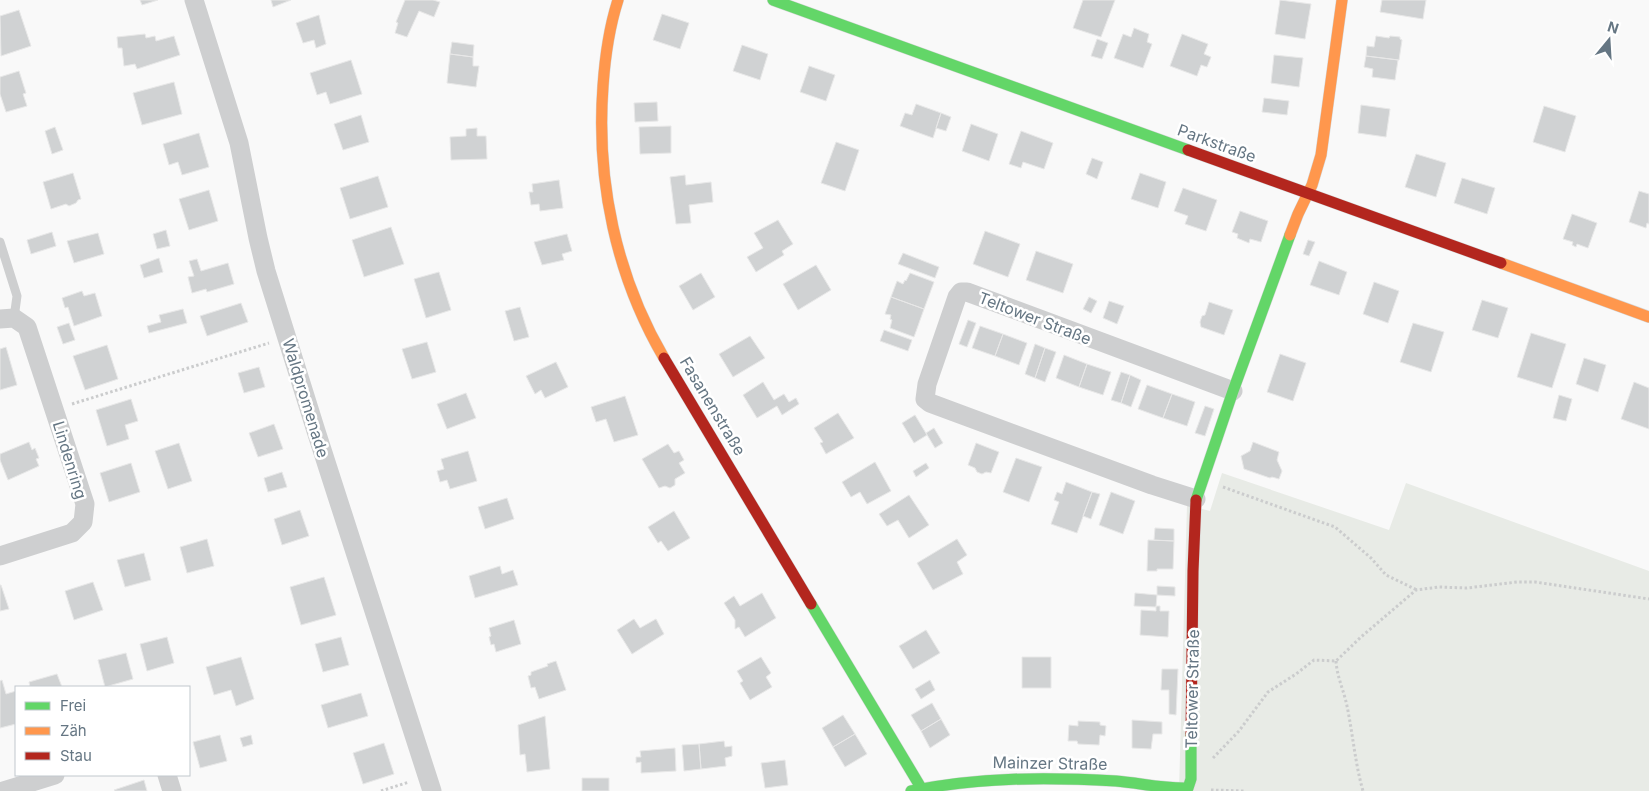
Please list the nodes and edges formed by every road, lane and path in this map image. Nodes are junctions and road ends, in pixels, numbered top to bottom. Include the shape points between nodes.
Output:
1 (194, 0) edge
2 (618, 0) edge
3 (773, 0) edge
4 (1342, 0) edge
5 (1309, 195) junction
6 (0, 242) edge
7 (1649, 317) edge
8 (7, 318) edge
9 (287, 338) junction
10 (1233, 391) junction
11 (55, 410) junction
12 (1218, 485) dead end
13 (1196, 499) junction
14 (0, 556) edge
15 (1417, 590) junction
16 (1649, 599) edge
17 (1336, 661) junction
18 (52, 776) edge
19 (167, 776) edge
20 (1190, 783) junction
21 (430, 784) edge
22 (918, 790) edge
23 (3, 791) edge
24 (172, 791) edge
25 (381, 791) edge
26 (1245, 791) edge
27 (1362, 791) edge

1 - 9 street, Waldpromenade via 237,137 260,246
2 - 22 street, Fasanenstraße via 605,58 601,143 608,210 625,277 652,337
3 - 5 street, Parkstraße
4 - 5 street, Teltower Straße via 1321,154
5 - 7 street, Parkstraße
5 - 10 street, Teltower Straße via 1298,214
6 - 8 lane, Lindenring via 17,296
8 - 11 street, Lindenring via 27,327
9 - 11 path
9 - 21 street, Waldpromenade
10 - 13 street, Teltower Straße
10 - 13 street, Teltower Straße via 967,292 961,292 957,297 927,384 925,398 930,403 1152,486
11 - 14 street, Lindenring via 84,504 84,522 72,533
12 - 15 path via 1335,527 1386,575
13 - 20 street, Teltower Straße
15 - 16 path via 1535,582
15 - 17 path
17 - 20 path via 1314,660 1268,692 1239,731
17 - 27 path
18 - 23 street
19 - 24 street
20 - 22 street, Mainzer Straße via 1175,789 1118,781 992,778
20 - 26 path
21 - 25 path

